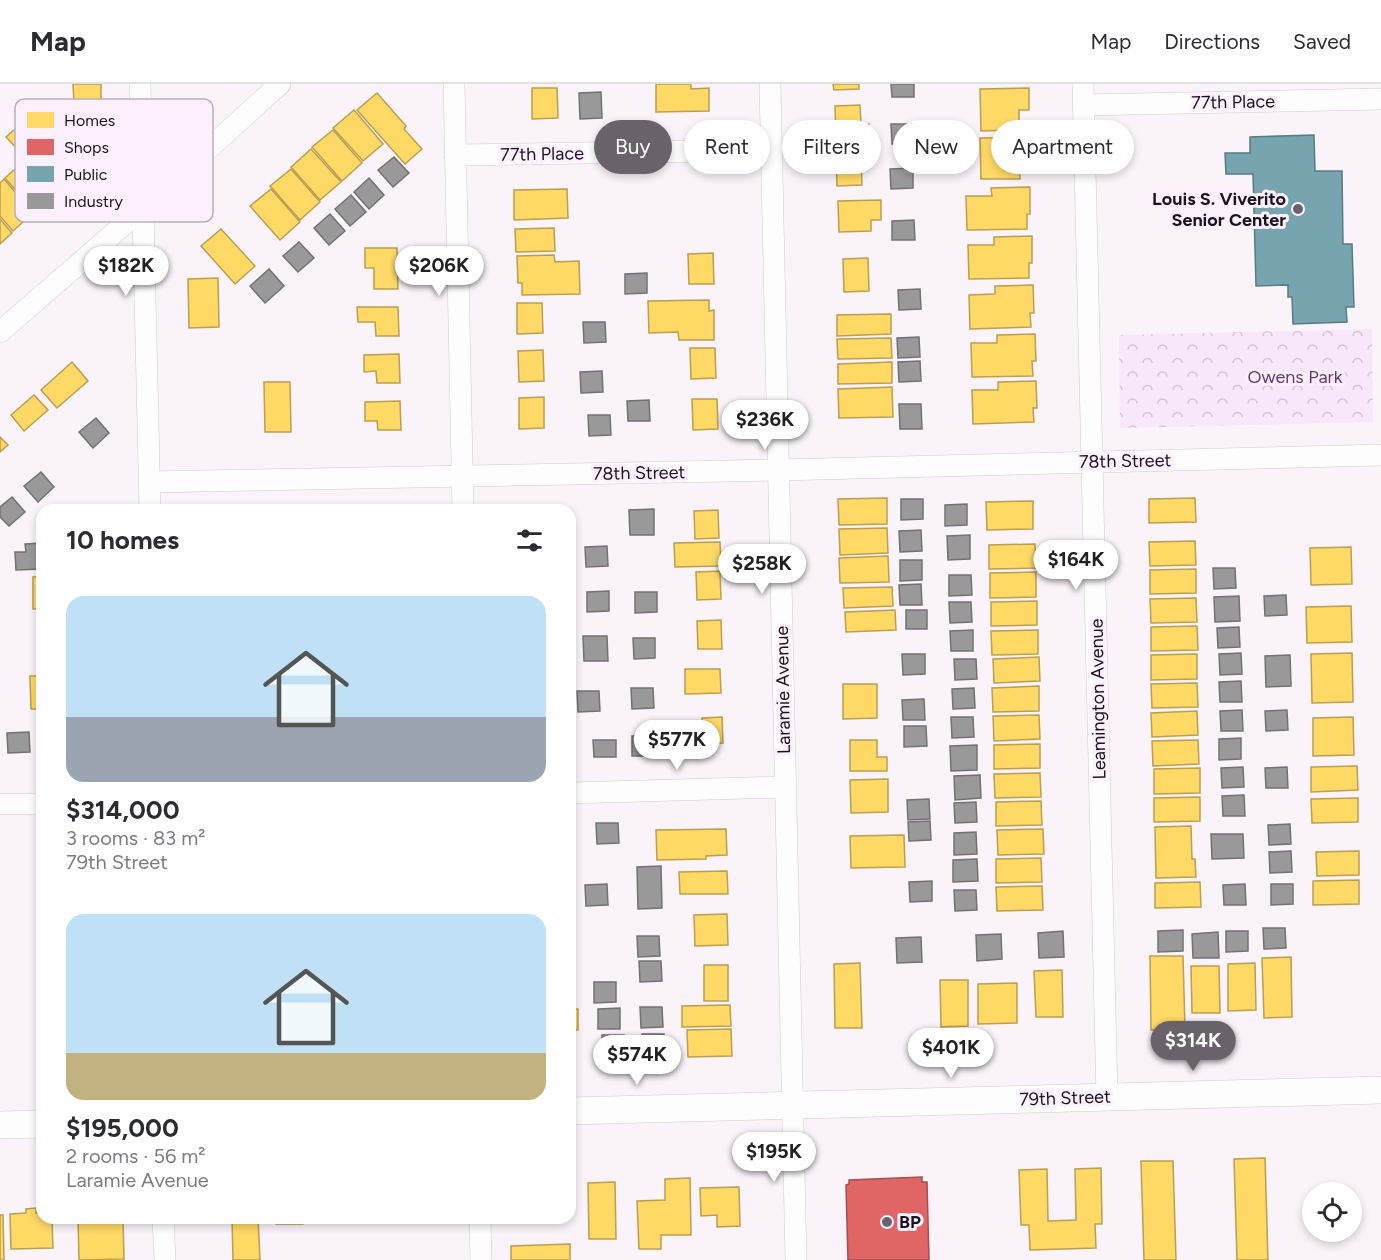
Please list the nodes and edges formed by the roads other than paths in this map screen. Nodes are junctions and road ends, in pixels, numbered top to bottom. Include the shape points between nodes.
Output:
1 (140, 84) edge
2 (280, 84) edge
3 (454, 84) edge
4 (770, 84) edge
5 (1083, 84) edge
6 (140, 99) edge
7 (1381, 99) edge
8 (1084, 105) junction
9 (213, 145) edge
10 (772, 150) junction
11 (455, 155) junction
12 (127, 222) edge
13 (143, 222) edge
14 (0, 332) edge
15 (1381, 455) edge
16 (1093, 462) junction
17 (778, 470) junction
18 (463, 476) junction
19 (150, 482) junction
20 (150, 504) edge
21 (463, 504) edge
22 (785, 787) junction
23 (576, 793) edge
24 (0, 804) edge
25 (36, 804) edge
26 (1381, 1090) edge
27 (1107, 1097) junction
28 (792, 1105) junction
29 (576, 1111) edge
30 (36, 1124) edge
31 (0, 1125) edge
32 (163, 1224) edge
33 (480, 1224) edge
34 (165, 1260) edge
35 (481, 1260) edge
36 (796, 1260) edge

1 - 6 street
2 - 9 street
3 - 11 street
4 - 10 street, Laramie Avenue
5 - 8 street, Leamington Avenue
7 - 8 street, 77th Place
8 - 16 street, Leamington Avenue
10 - 11 street, 77th Place
10 - 17 street, Laramie Avenue
11 - 18 street
12 - 14 street
13 - 19 street
15 - 16 street, 78th Street
16 - 17 street, 78th Street
16 - 27 street, Leamington Avenue
17 - 18 street, 78th Street
17 - 22 street, Laramie Avenue
18 - 19 street, 78th Street
18 - 21 street
19 - 20 street
22 - 23 street
22 - 28 street, Laramie Avenue
24 - 25 street
26 - 27 main road, 79th Street
27 - 28 main road, 79th Street
28 - 29 main road, 79th Street
28 - 36 street, Laramie Avenue
30 - 31 main road
32 - 34 street
33 - 35 street

